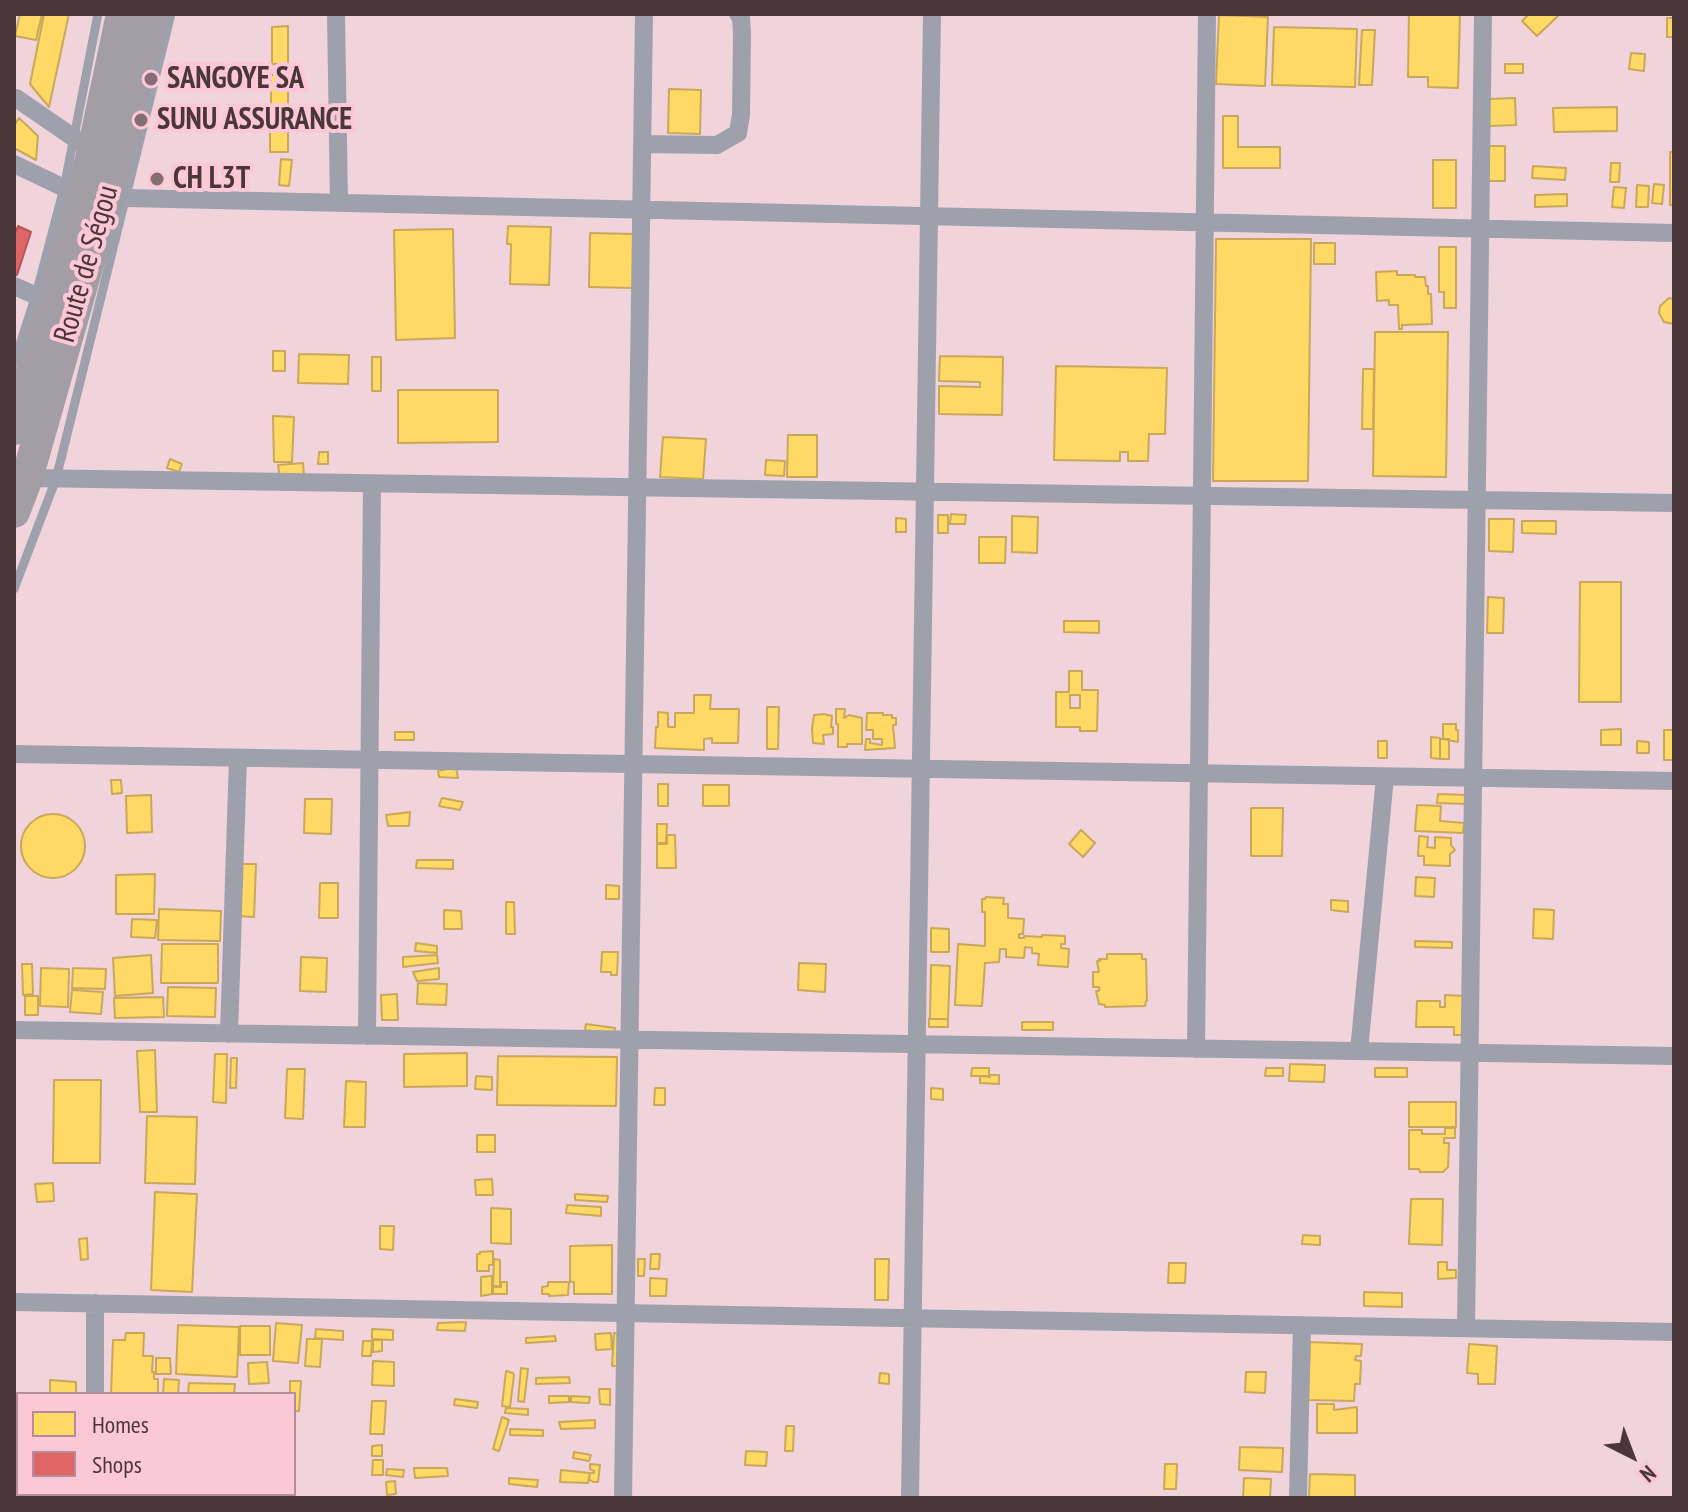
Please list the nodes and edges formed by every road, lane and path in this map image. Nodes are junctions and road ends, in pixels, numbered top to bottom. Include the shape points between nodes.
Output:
1 (98, 14) edge
2 (122, 14) edge
3 (152, 14) edge
4 (171, 14) edge
5 (336, 14) edge
6 (644, 14) edge
7 (738, 14) edge
8 (932, 14) edge
9 (1207, 14) edge
10 (1483, 14) edge
11 (15, 99) edge
12 (83, 144) junction
13 (643, 144) junction
14 (14, 164) edge
15 (72, 192) junction
16 (126, 198) junction
17 (339, 203) junction
18 (642, 210) junction
19 (929, 216) junction
20 (1205, 222) junction
21 (1480, 229) junction
22 (1674, 233) edge
23 (14, 286) edge
24 (44, 299) junction
25 (14, 363) edge
26 (14, 429) edge
27 (42, 479) junction
28 (372, 484) junction
29 (637, 488) junction
30 (925, 492) junction
31 (1202, 496) junction
32 (1477, 500) junction
33 (1674, 503) edge
34 (14, 512) edge
35 (14, 589) edge
36 (14, 754) edge
37 (238, 758) junction
38 (371, 760) junction
39 (633, 765) junction
40 (921, 769) junction
41 (1199, 774) junction
42 (1385, 777) junction
43 (1473, 778) junction
44 (1674, 781) edge
45 (14, 1030) edge
46 (229, 1034) junction
47 (367, 1036) junction
48 (629, 1040) junction
49 (917, 1044) junction
50 (1196, 1049) junction
51 (1359, 1051) junction
52 (1469, 1053) junction
53 (1674, 1056) edge
54 (14, 1302) edge
55 (95, 1303) junction
56 (625, 1313) junction
57 (913, 1318) junction
58 (1302, 1325) junction
59 (1466, 1328) junction
60 (1674, 1332) edge
61 (95, 1392) edge
62 (623, 1498) edge
63 (910, 1498) edge
64 (1298, 1498) edge

1 - 12 lane
2 - 12 highway, Route de Ségou
3 - 27 highway, Route de Ségou
4 - 16 lane
5 - 17 street
6 - 13 street
7 - 13 street via 738,133 717,145
8 - 19 street
9 - 20 street
10 - 21 street
11 - 12 street
12 - 15 highway, Route de Ségou
13 - 18 street
14 - 15 street
15 - 24 highway, Route de Ségou
16 - 17 street
16 - 27 lane
17 - 18 street
18 - 19 street
18 - 29 street
19 - 20 street
19 - 30 street
20 - 21 street
20 - 31 street
21 - 22 street
21 - 32 street
23 - 24 street
24 - 25 lane
24 - 26 highway, Route de Ségou
27 - 28 street
27 - 34 highway, Route de Ségou
27 - 35 lane
28 - 29 street
28 - 38 street
29 - 30 street
29 - 39 street
30 - 31 street
30 - 40 street
31 - 32 street
31 - 41 street
32 - 33 street
32 - 43 street
36 - 37 street
37 - 38 street
37 - 46 street
38 - 39 street
38 - 47 street
39 - 40 street
39 - 48 street
40 - 41 street
40 - 49 street
41 - 42 street
41 - 50 street
42 - 43 street
42 - 51 street
43 - 44 street
43 - 52 street
45 - 46 street
46 - 47 street
47 - 48 street
48 - 49 street
48 - 56 street
49 - 50 street
49 - 57 street
50 - 51 street
51 - 52 street
52 - 53 street
52 - 59 street
54 - 55 street
55 - 56 street
55 - 61 street
56 - 57 street
56 - 62 street
57 - 58 street
57 - 63 street
58 - 59 street
58 - 64 street
59 - 60 street

